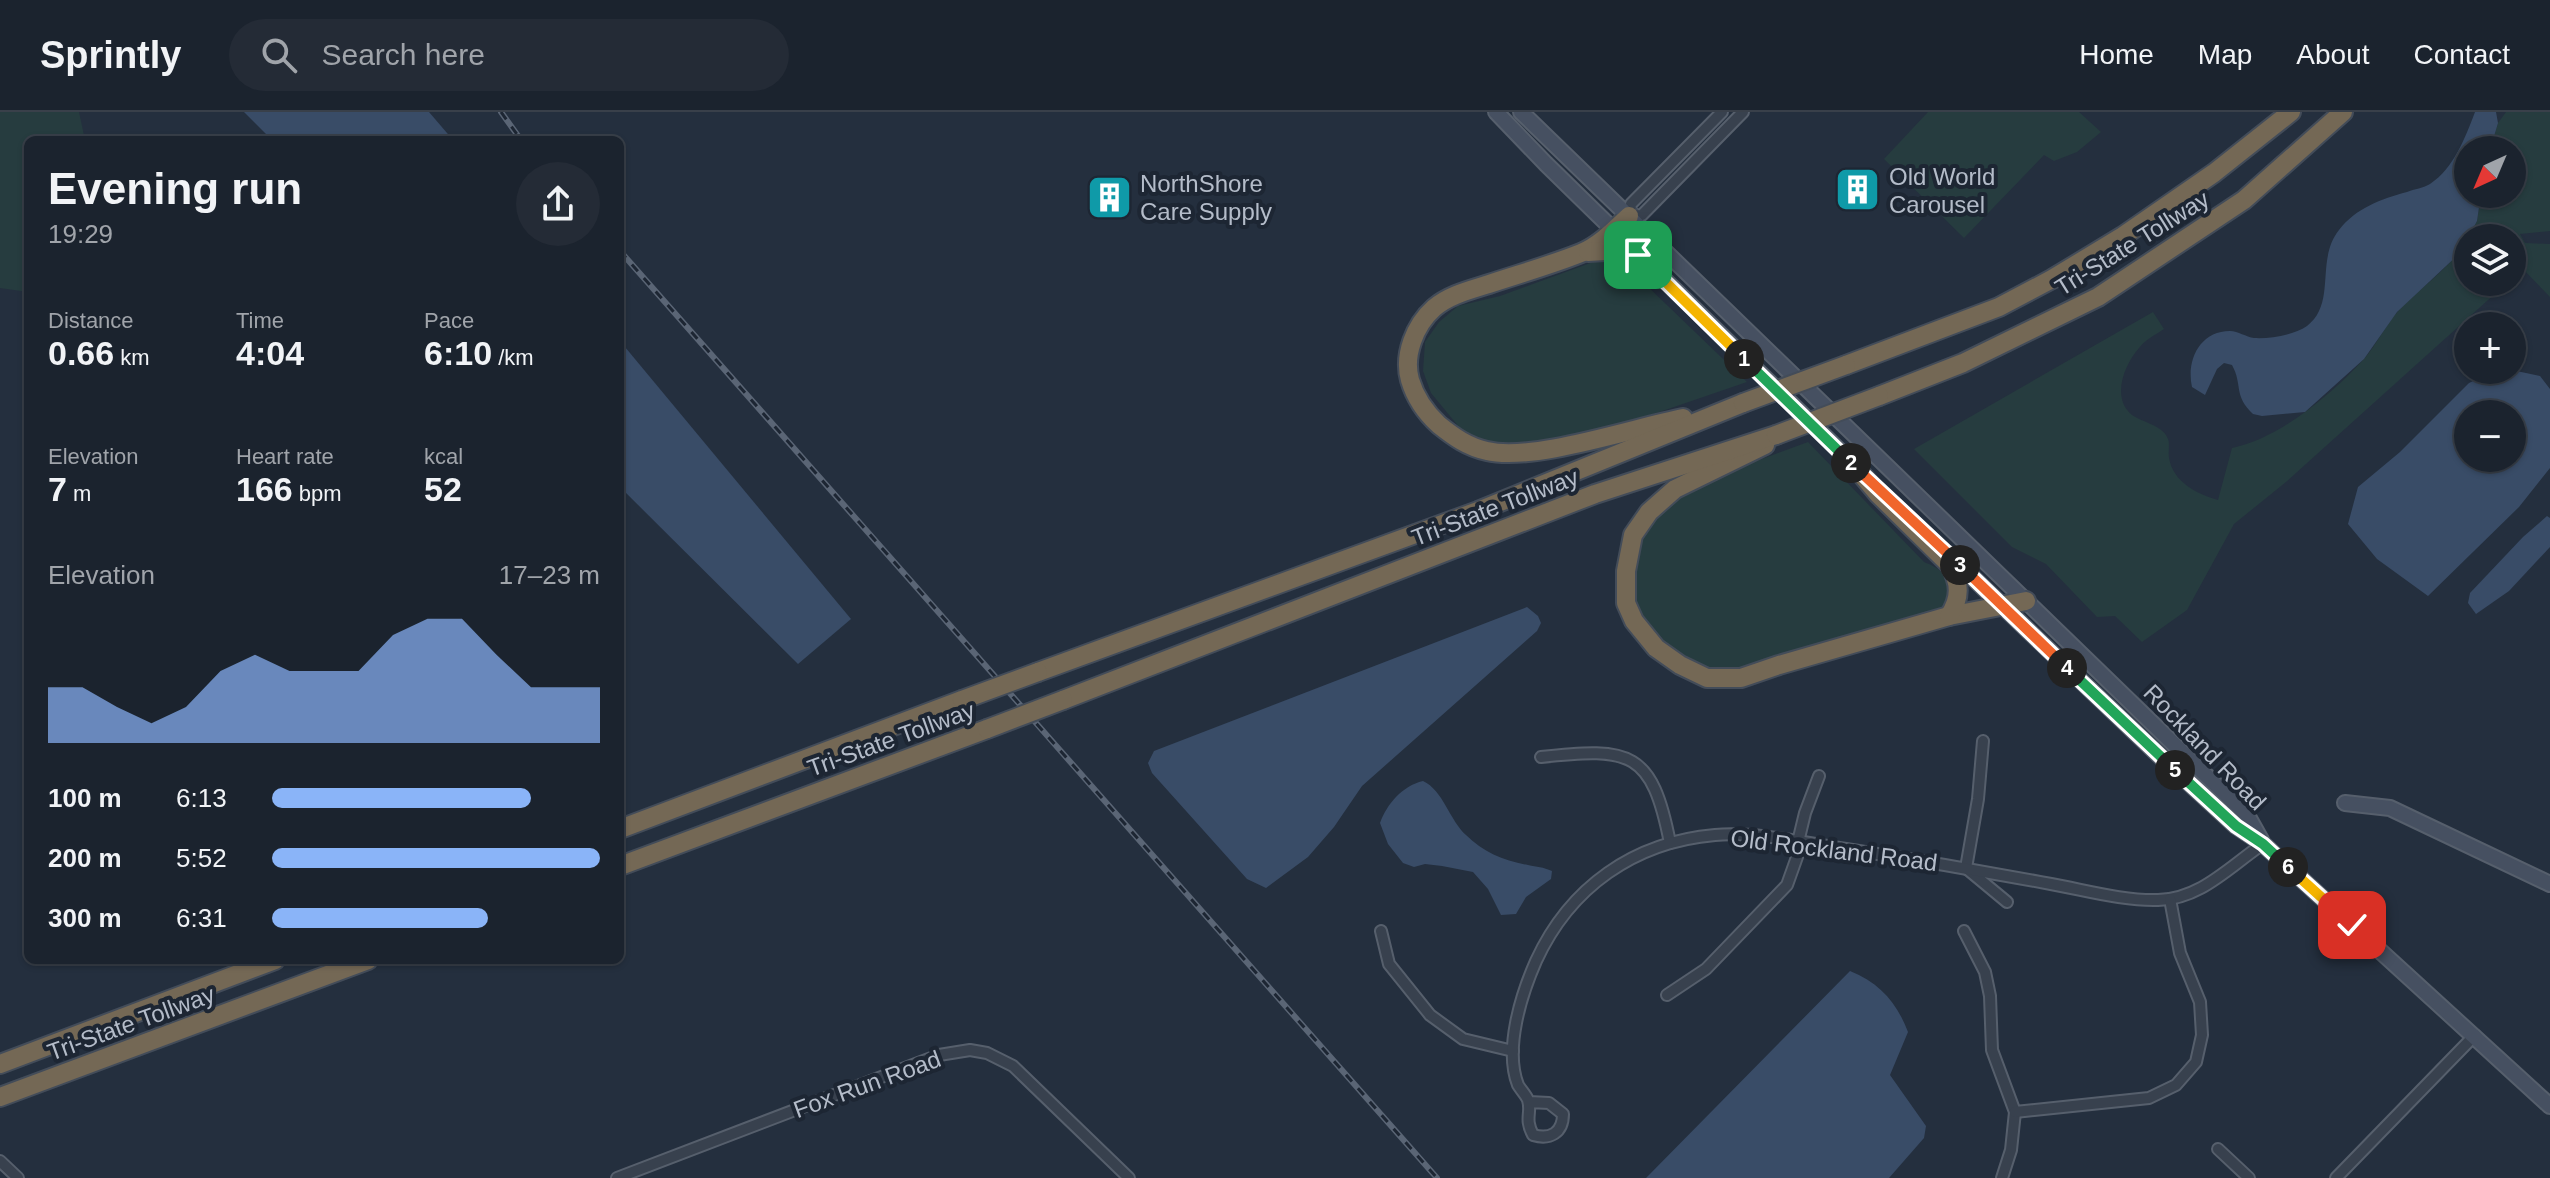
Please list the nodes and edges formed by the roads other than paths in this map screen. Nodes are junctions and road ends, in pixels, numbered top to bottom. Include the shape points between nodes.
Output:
1 (1496, 112) edge
2 (1521, 112) edge
3 (1722, 112) edge
4 (1743, 112) edge
5 (2291, 112) edge
6 (2343, 112) edge
7 (1687, 147) junction
8 (1697, 158) junction
9 (1629, 216) junction
10 (1613, 231) junction
11 (1581, 253) junction
12 (1638, 255) junction
13 (1734, 406) junction
14 (1776, 435) junction
15 (1852, 463) junction
16 (2026, 601) junction
17 (2003, 606) junction
18 (1949, 616) junction
19 (1983, 741) dead end
20 (1541, 757) dead end
21 (1819, 776) dead end
22 (2345, 803) dead end
23 (624, 827) edge
24 (1798, 842) junction
25 (1670, 843) junction
26 (2263, 844) junction
27 (624, 865) edge
28 (1966, 868) junction
29 (2550, 884) edge
30 (2170, 899) junction
31 (2007, 902) dead end
32 (1381, 931) dead end
33 (1964, 931) dead end
34 (264, 964) edge
35 (357, 964) edge
36 (1667, 995) dead end
37 (2475, 1035) junction
38 (1513, 1051) junction
39 (0, 1064) edge
40 (0, 1097) edge
41 (1529, 1102) dead end
42 (2550, 1106) edge
43 (2015, 1112) junction
44 (2218, 1149) dead end
45 (0, 1161) edge
46 (18, 1178) edge
47 (617, 1178) edge
48 (1129, 1178) edge
49 (2002, 1178) edge
50 (2249, 1178) edge
51 (2336, 1178) edge

1 - 10 main road, Rockland Road
2 - 9 main road, Rockland Road
3 - 7 street
4 - 8 street
5 - 13 highway, Tri-State Tollway, bridge via 2123,236 1999,307
6 - 14 highway, Tri-State Tollway, bridge via 2244,200 2098,297 1963,363
7 - 8 street
7 - 9 street via 1631,204
8 - 9 street via 1642,215
9 - 10 highway
9 - 16 main road, Rockland Road
10 - 11 highway
10 - 12 main road, Rockland Road
11 - 12 highway via 1622,250
11 - 13 highway via 1457,294 1427,315 1412,341 1409,377 1433,420 1457,440 1487,451 1515,453
12 - 15 main road, Rockland Road
13 - 23 highway, Tri-State Tollway, bridge via 1478,511
14 - 18 highway via 1761,449 1675,489 1633,535 1626,603 1656,648 1707,678 1741,678
14 - 27 highway, Tri-State Tollway, bridge via 1560,507
15 - 17 main road, Rockland Road
15 - 18 highway via 1950,565 1958,596
16 - 17 highway
16 - 26 main road, Rockland Road via 2247,815
17 - 18 highway
17 - 26 main road, Rockland Road via 2224,816
19 - 28 street
20 - 25 street via 1587,752 1636,762 1658,793
21 - 24 street
22 - 29 main road via 2390,808
24 - 25 street, Old Rockland Road via 1717,835
24 - 28 street, Old Rockland Road
24 - 36 street via 1787,885 1706,969
25 - 38 street, Old Rockland Road via 1606,873 1552,931 1531,973
26 - 30 street, Old Rockland Road via 2205,886
26 - 37 main road
28 - 30 street, Old Rockland Road via 2107,895
28 - 31 street
30 - 43 street via 2180,953 2200,1002 2202,1035 2196,1062 2176,1085 2149,1098
32 - 38 street via 1389,964 1430,1015 1463,1039
33 - 43 street via 1985,972 1992,1050
34 - 39 highway, Tri-State Tollway
35 - 40 highway, Tri-State Tollway
37 - 42 main road
37 - 51 street
38 - 41 street, Old Rockland Road via 1518,1085
43 - 49 street
44 - 50 street
45 - 46 street
47 - 48 street, Fox Run Road via 939,1055 970,1050 1013,1066

